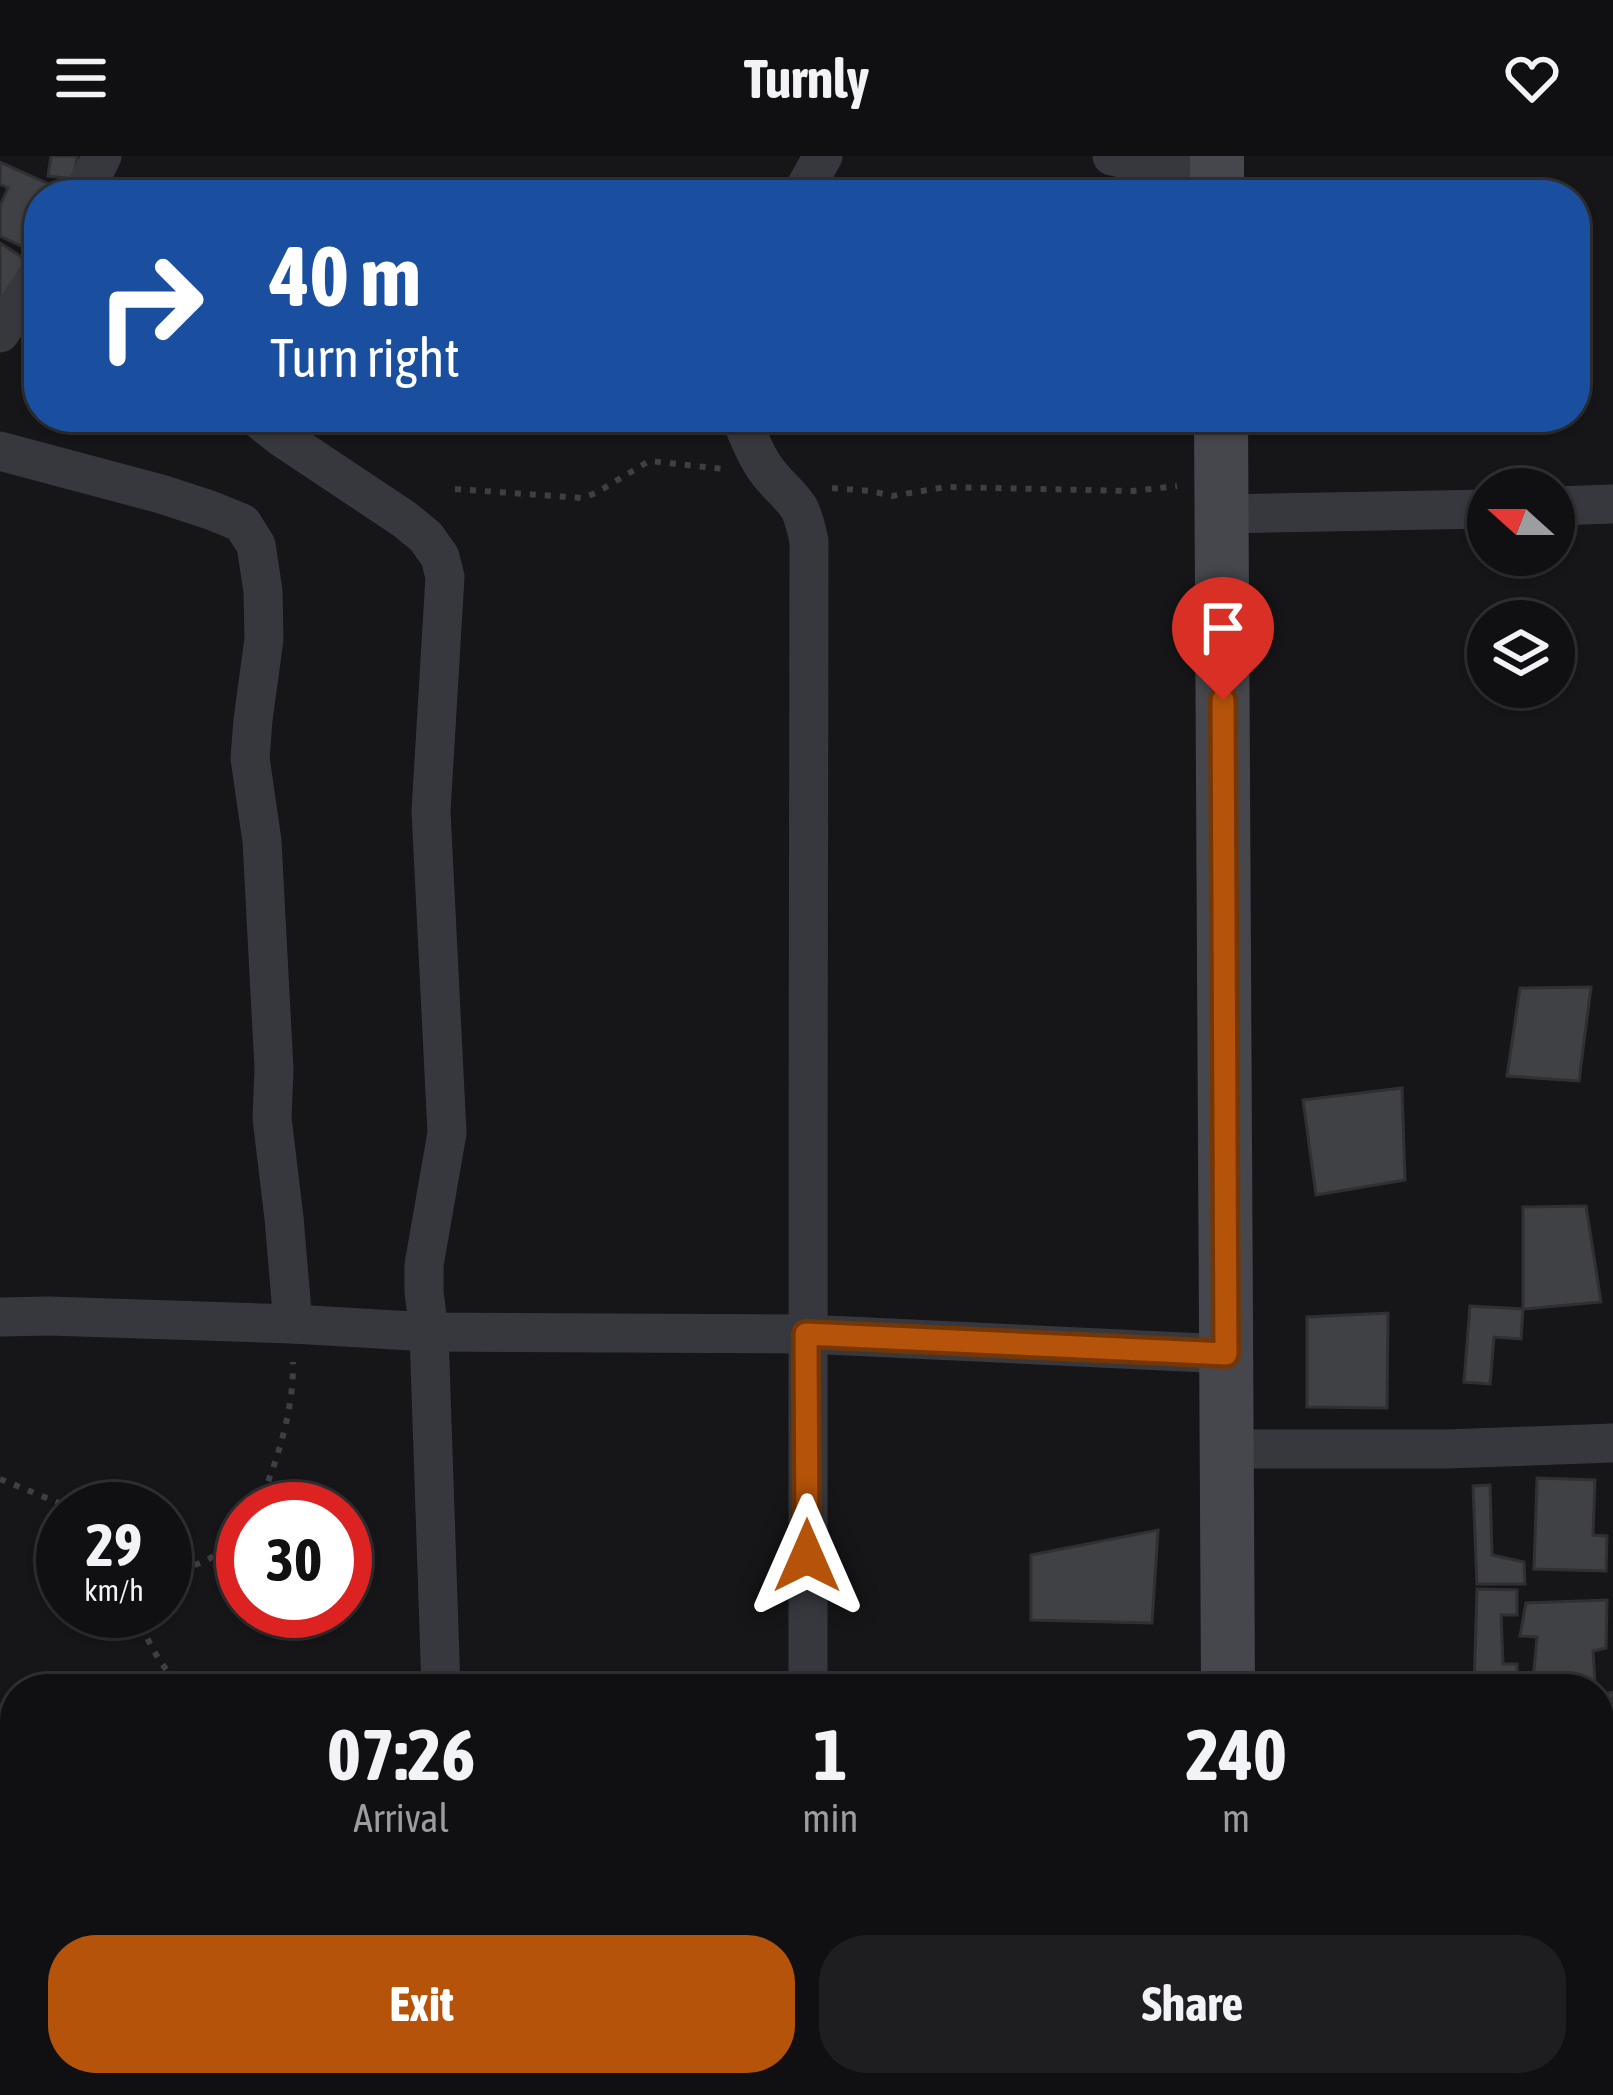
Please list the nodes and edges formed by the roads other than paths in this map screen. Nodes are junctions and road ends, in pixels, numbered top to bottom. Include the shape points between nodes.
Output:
1 (1112, 156) edge
2 (1216, 177) edge
3 (24, 300) edge
4 (0, 333) edge
5 (275, 432) edge
6 (749, 432) edge
7 (1221, 432) edge
8 (0, 452) edge
9 (1222, 498) junction
10 (1613, 503) edge
11 (1575, 505) edge
12 (1467, 508) edge
13 (0, 1317) edge
14 (292, 1324) junction
15 (429, 1332) junction
16 (806, 1334) junction
17 (1226, 1354) junction
18 (1613, 1443) edge
19 (1226, 1449) junction
20 (440, 1674) edge
21 (808, 1674) edge
22 (1228, 1674) edge

1 - 2 street
3 - 4 street
5 - 15 street via 426,537 445,577 431,811 447,1133 424,1265
6 - 16 street via 803,513 808,541
7 - 9 main road
8 - 14 street via 210,510 242,523 256,545 264,639 250,758
9 - 12 street
9 - 17 main road
10 - 11 street
13 - 14 street
14 - 15 street
15 - 16 street
15 - 20 street
16 - 17 street
16 - 21 street
17 - 19 main road
18 - 19 street
19 - 22 main road

